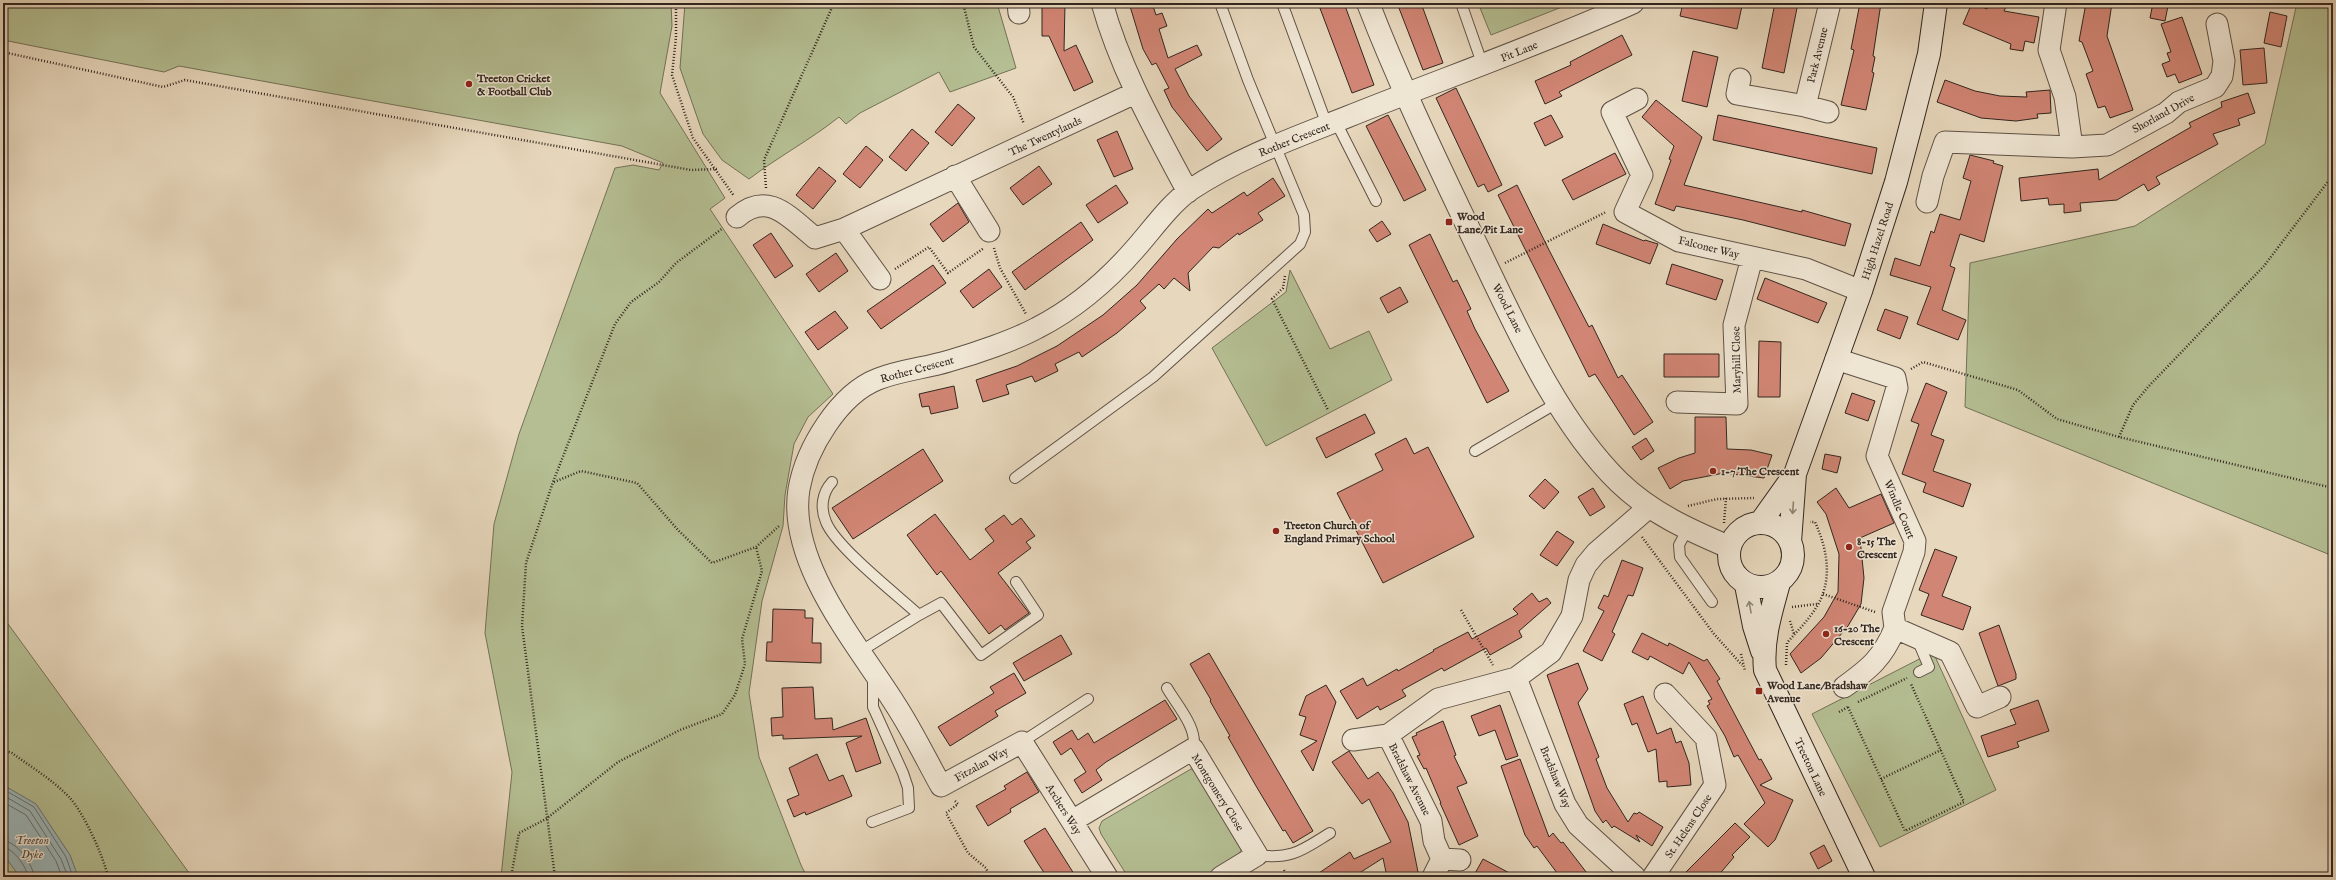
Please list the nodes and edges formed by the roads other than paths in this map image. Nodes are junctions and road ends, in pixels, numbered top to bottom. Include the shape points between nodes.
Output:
1 (1102, 3) edge
2 (1220, 3) edge
3 (1282, 3) edge
4 (1368, 3) edge
5 (1460, 3) edge
6 (1632, 3) edge
7 (1830, 3) edge
8 (1936, 3) edge
9 (2056, 3) edge
10 (2217, 24) dead end
11 (1482, 66) junction
12 (1740, 80) dead end
13 (1135, 93) junction
14 (1404, 94) junction
15 (1637, 99) dead end
16 (1805, 106) junction
17 (1828, 112) dead end
18 (1331, 124) junction
19 (1276, 145) junction
20 (2072, 147) junction
21 (955, 176) junction
22 (1188, 192) junction
23 (1376, 201) dead end
24 (1927, 202) dead end
25 (737, 217) road end
26 (844, 229) junction
27 (989, 231) dead end
28 (1752, 258) junction
29 (880, 279) dead end
30 (1861, 291) junction
31 (1836, 359) junction
32 (1677, 402) dead end
33 (1557, 403) junction
34 (1475, 451) dead end
35 (1795, 474) junction
36 (1015, 478) dead end
37 (832, 482) dead end
38 (1649, 507) junction
39 (1760, 523) junction
40 (1680, 526) junction
41 (1790, 542) junction
42 (1729, 547) junction
43 (1016, 582) dead end
44 (1779, 583) junction
45 (1746, 585) junction
46 (1712, 602) dead end
47 (919, 614) junction
48 (1894, 623) junction
49 (1916, 637) junction
50 (1764, 656) junction
51 (866, 659) junction
52 (1919, 672) road end
53 (1510, 679) junction
54 (1844, 687) dead end
55 (1167, 688) dead end
56 (1665, 694) dead end
57 (2000, 697) dead end
58 (1088, 699) dead end
59 (1388, 735) junction
60 (1353, 740) dead end
61 (1022, 742) junction
62 (1193, 749) junction
63 (941, 786) joint
64 (1072, 821) junction
65 (872, 822) dead end
66 (1330, 833) dead end
67 (1257, 855) junction
68 (1445, 865) edge
69 (1107, 877) edge
70 (1221, 877) edge
71 (1635, 877) edge
72 (1653, 877) edge
73 (1864, 877) edge

1 - 13 street via 1112,38
2 - 19 lane via 1248,80
3 - 18 lane
4 - 14 main road, Wood Lane
5 - 11 lane
6 - 11 street, Pit Lane
7 - 16 street, Park Avenue
8 - 30 main road, High Hazel Road via 1928,54 1896,182
9 - 20 street via 2049,50 2065,97
10 - 20 street, Shorland Drive via 2224,61 2222,76 2215,87 2180,102 2166,113 2107,144
11 - 14 street, Pit Lane
12 - 16 street via 1737,94
13 - 21 street, The Twentylands via 1032,143
13 - 22 street
14 - 18 street, Rother Crescent
14 - 33 main road, Wood Lane via 1489,271
15 - 28 street, Falconer Way via 1612,112 1642,175 1624,212 1679,241
16 - 17 street
18 - 19 street, Rother Crescent
18 - 23 lane
19 - 22 street, Rother Crescent via 1246,158
19 - 36 lane via 1304,215 1305,232 1300,244 1153,377
20 - 24 street, Shorland Drive via 1945,142
21 - 26 street, The Twentylands
21 - 27 street
22 - 51 street, Rother Crescent via 1112,273 1058,315 1034,330 950,361 878,379 855,392 833,417 814,446 799,491 798,519 801,539 811,564 828,599
25 - 26 street, The Twentylands via 748,208 767,204 780,210 815,238
26 - 29 street
28 - 30 street, Falconer Way via 1806,270
28 - 32 street, Maryhill Close via 1734,325 1736,404
30 - 31 main road, High Hazel Road
31 - 35 main road, High Hazel Road
31 - 48 street, Windle Court via 1895,378 1897,388 1877,456 1915,541 1914,552 1893,612
33 - 34 lane
33 - 38 main road, Wood Lane via 1596,456 1620,482
35 - 39 main road, High Hazel Road
35 -> 41 main road, High Hazel Road
37 - 47 lane via 826,489 823,511 833,534
38 - 40 main road, Wood Lane
38 - 53 street, Bradshaw Avenue via 1596,553 1586,565 1579,580 1572,616 1551,652
39 - 41 main road via 1778,528
39 - 42 main road via 1740,530
40 - 42 main road, Wood Lane
40 - 46 lane via 1680,557
41 - 44 main road via 1793,553 1792,565
42 - 45 main road via 1731,569
43 - 47 lane via 1038,615 982,655 941,603
44 - 45 main road via 1757,588
44 - 50 main road, Treeton Lane via 1768,621
50 -> 45 main road, Treeton Lane via 1754,626
47 - 51 lane
48 - 49 street
48 - 54 street, Windle Court via 1888,645 1873,666
49 - 52 lane via 1929,667
49 - 57 street via 1950,652 1977,707
50 - 73 main road, Treeton Lane via 1766,670
51 - 63 street, Rother Crescent via 898,708
51 - 65 lane via 875,684 873,707 903,773 908,788 909,808
53 - 59 street, Bradshaw Avenue via 1438,699
53 - 71 street, Bradshaw Way via 1565,804 1578,825
55 - 62 lane via 1191,729 1195,743
56 - 72 street, St. Helens Close via 1706,738 1716,785
58 - 61 lane
59 - 60 street
59 - 68 street, Bradshaw Avenue via 1431,821 1434,841
61 - 63 street, Fitzalan Way
61 - 64 street, Archers Way
62 - 64 street, Montgomery Close
62 - 67 street, Montgomery Close
64 - 69 street, Archers Way
66 - 67 lane via 1290,856
67 - 70 street

